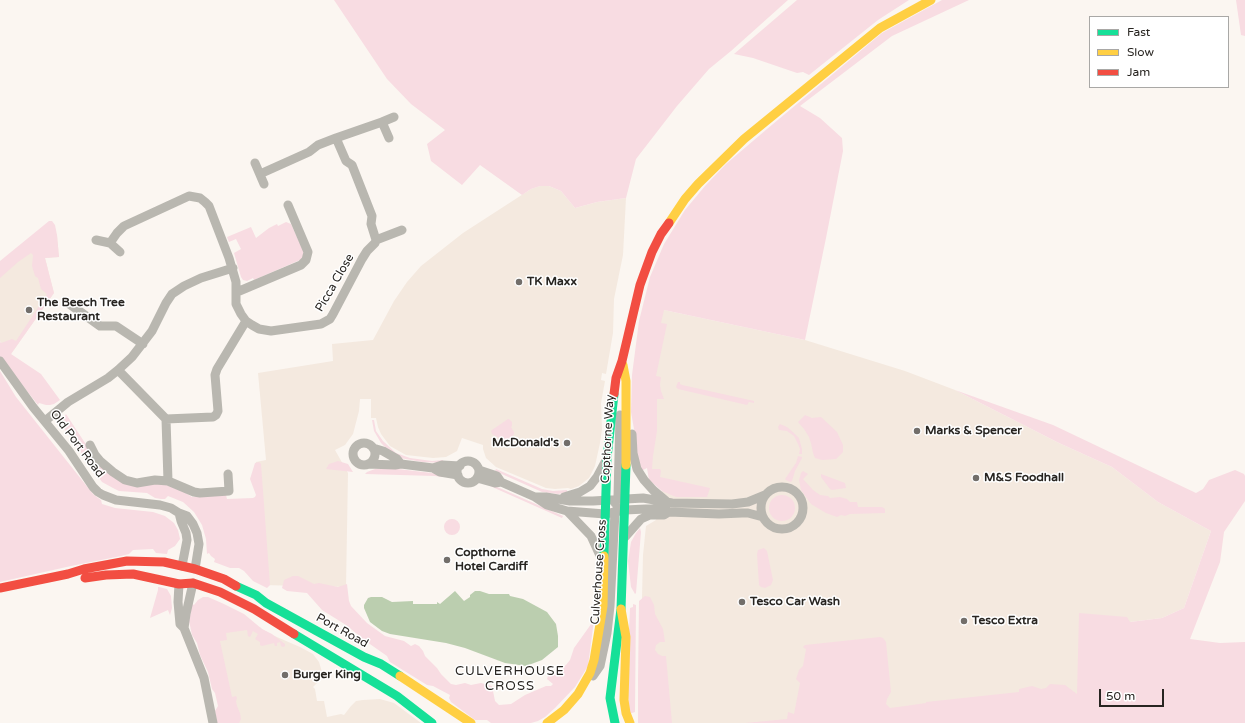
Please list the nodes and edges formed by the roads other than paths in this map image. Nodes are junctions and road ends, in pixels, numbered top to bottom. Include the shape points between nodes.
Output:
1 (931, 0) edge
2 (394, 117) dead end
3 (382, 122) junction
4 (336, 138) junction
5 (389, 138) dead end
6 (255, 163) dead end
7 (260, 174) junction
8 (264, 184) dead end
9 (288, 205) dead end
10 (402, 230) dead end
11 (96, 240) dead end
12 (376, 240) junction
13 (110, 244) junction
14 (120, 252) dead end
15 (233, 268) junction
16 (237, 292) junction
17 (68, 303) dead end
18 (246, 321) junction
19 (143, 344) junction
20 (622, 361) junction
21 (0, 362) edge
22 (118, 370) junction
23 (626, 380) junction
24 (626, 416) junction
25 (166, 419) junction
26 (45, 421) junction
27 (90, 445) dead end
28 (373, 448) junction
29 (607, 458) junction
30 (368, 464) junction
31 (401, 464) junction
32 (460, 466) junction
33 (433, 468) junction
34 (228, 474) dead end
35 (478, 474) junction
36 (458, 475) junction
37 (168, 481) junction
38 (765, 495) junction
39 (535, 496) junction
40 (556, 499) junction
41 (621, 499) junction
42 (605, 501) junction
43 (667, 501) junction
44 (625, 510) junction
45 (566, 511) junction
46 (615, 512) junction
47 (669, 512) junction
48 (179, 513) junction
49 (605, 514) junction
50 (764, 517) junction
51 (624, 537) junction
52 (604, 565) junction
53 (182, 566) junction
54 (195, 569) junction
55 (193, 583) junction
56 (179, 584) junction
57 (0, 588) edge
58 (0, 597) edge
59 (620, 609) junction
60 (184, 628) junction
61 (583, 686) junction
62 (213, 723) edge
63 (432, 723) edge
64 (471, 723) edge
65 (547, 723) edge
66 (615, 723) edge
67 (630, 723) edge

1 - 20 main road via 880,28 744,139 709,171 689,194 672,216 652,252 640,284
2 - 3 street
3 - 4 street
3 - 5 street
4 - 7 street
4 - 12 street via 346,161 352,165 372,216 371,224
6 - 7 street
7 - 8 street
9 - 16 street via 308,252 306,260 301,265
10 - 12 street
11 - 13 street
12 - 18 street, Picca Close via 362,259 333,314 326,322 271,331 259,329
13 - 14 street
13 - 15 street via 124,226 189,196 209,206
15 - 16 street
15 - 19 street via 201,278 172,294
16 - 18 street via 236,304
17 - 19 street via 100,326 116,326
18 - 25 street via 215,374 218,411 216,415
19 - 22 street
20 - 23 main road
20 - 29 main road via 616,378
21 - 26 street, Old Port Road
22 - 25 street
22 - 26 street via 68,402
23 - 24 main road
23 - 41 street, Copthorne Way via 620,410
24 - 41 main road
24 - 43 street via 633,436 633,453 637,469 653,490
25 - 37 street
26 - 48 street, Old Port Road via 93,487 103,495 121,501 160,505
27 - 37 street via 100,461 125,480 137,483
28 - 30 street via 373,459
28 - 30 street via 363,443 354,451 355,460 361,464
28 - 31 street, Copthorne Way via 397,459
29 - 40 street, Copthorne Way via 590,486
29 - 42 main road
30 - 31 street, Copthorne Way
31 - 33 street, Copthorne Way
32 - 33 street, Copthorne Way
32 - 35 street, Copthorne Way via 469,461 476,464
32 - 36 street
33 - 36 street, Copthorne Way
34 - 37 street via 229,491 200,493
35 - 36 street, Copthorne Way via 475,481 468,483
35 - 39 street, Copthorne Way via 495,483 501,482
38 - 43 street, Culverhouse Cross via 736,504
38 - 50 street via 761,506
38 - 50 street, Culverhouse Cross via 778,487 792,488 801,498 804,511 797,524 790,528 776,528
39 - 40 street, Copthorne Way
39 - 45 street, Copthorne Way via 547,505
40 - 42 street, Copthorne Way
41 - 42 street, Copthorne Way
41 - 43 street, Culverhouse Cross via 650,498
41 - 44 main road
41 - 46 street, Culverhouse Cross
41 - 49 street, Copthorne Way
42 - 49 main road
44 - 46 street, Culverhouse Cross
44 - 47 street, Culverhouse Cross via 664,509
44 - 51 main road
45 - 49 street, Copthorne Way
45 - 52 street, Copthorne Way via 591,536
46 - 49 street, Culverhouse Cross
46 - 61 street, Culverhouse Cross via 607,633 600,666 596,674
47 - 50 street, Culverhouse Cross via 748,513
47 - 51 street, Culverhouse Cross via 641,519
48 - 53 street via 187,540
48 - 54 street, Old Port Road via 187,516 197,532
49 - 52 main road
51 - 59 main road
52 - 61 main road via 603,606 599,633 594,660
53 - 54 main road, Port Road
53 - 56 main road
53 - 57 main road, Port Road via 127,561
54 - 55 main road
54 - 64 main road, Port Road via 250,592 364,657 381,664
55 - 56 main road
55 - 60 street
55 - 63 main road via 220,592 254,609 397,696
56 - 58 main road via 132,574 106,575
56 - 60 street via 179,616 180,624
59 - 66 main road via 610,698
59 - 67 main road via 626,637 624,700
60 - 62 street via 204,678
61 - 65 main road via 573,700

